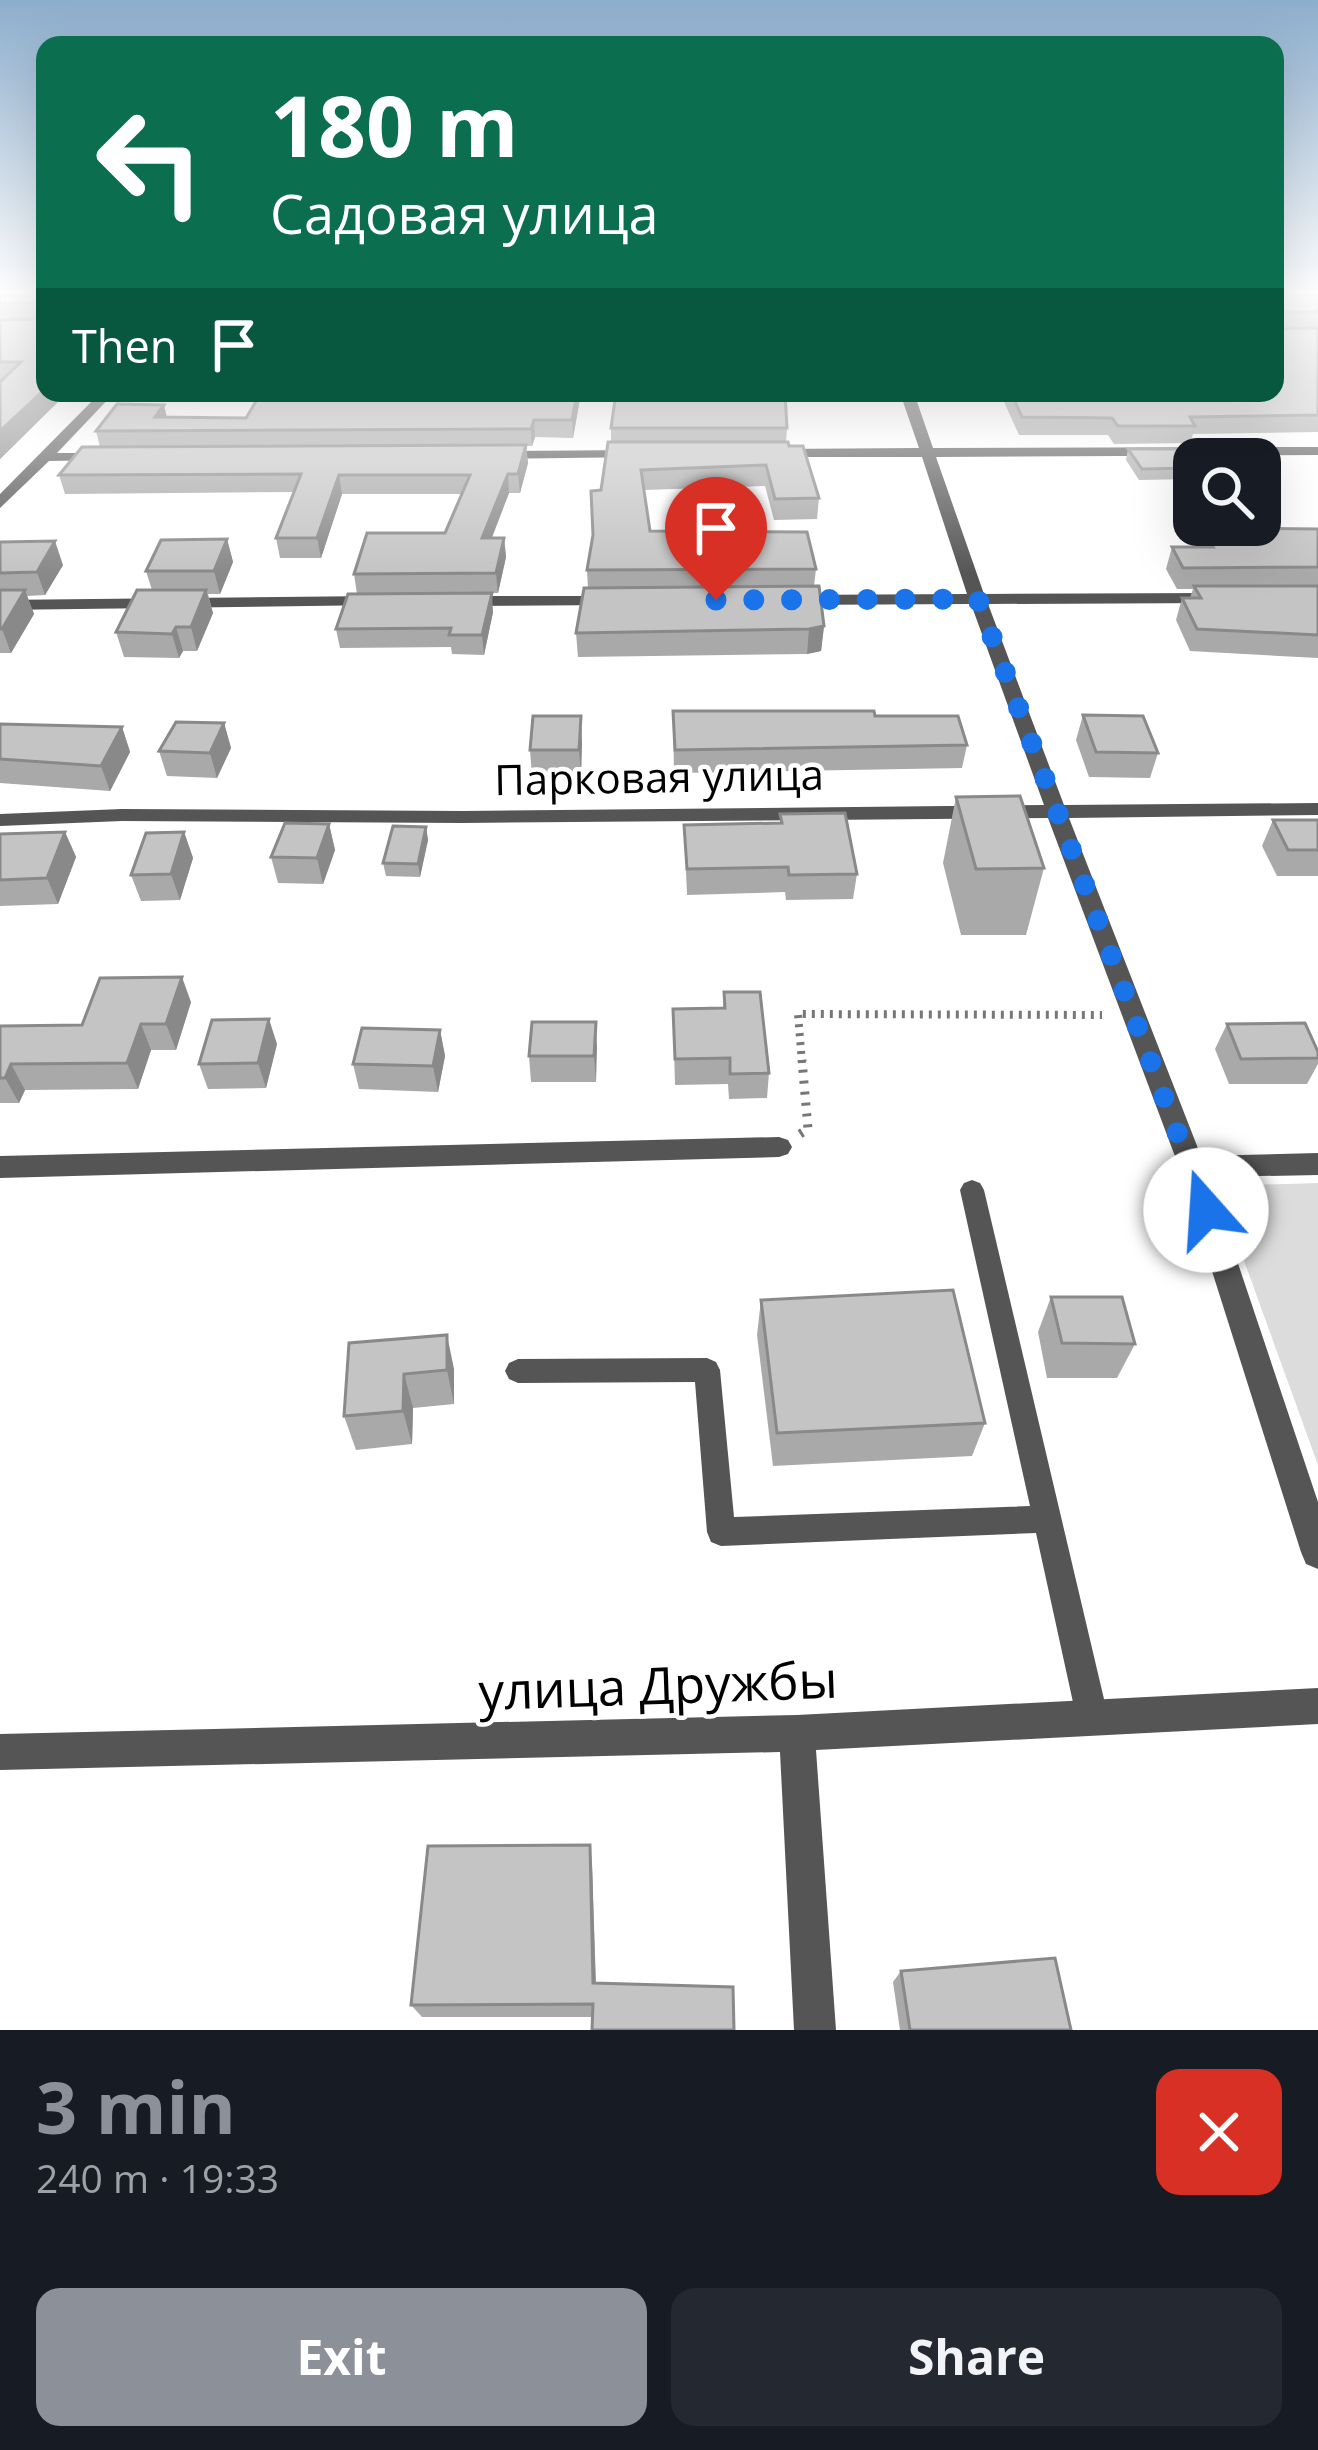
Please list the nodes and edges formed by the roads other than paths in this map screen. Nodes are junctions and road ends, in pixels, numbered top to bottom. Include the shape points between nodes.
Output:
1 (97, 402) edge
2 (910, 402) edge
3 (1318, 451) edge
4 (927, 452) junction
5 (760, 453) edge
6 (665, 454) edge
7 (474, 455) edge
8 (45, 457) junction
9 (117, 457) edge
10 (0, 503) edge
11 (1227, 598) edge
12 (978, 599) junction
13 (764, 600) edge
14 (406, 601) edge
15 (454, 601) edge
16 (621, 601) edge
17 (0, 605) edge
18 (1318, 808) edge
19 (1058, 812) junction
20 (0, 820) edge
21 (779, 1148) road end
22 (1318, 1164) edge
23 (0, 1167) edge
24 (1192, 1167) junction
25 (972, 1190) dead end
26 (518, 1371) dead end
27 (1046, 1519) junction
28 (1318, 1552) edge
29 (1318, 1706) edge
30 (1092, 1716) junction
31 (797, 1732) junction
32 (0, 1752) edge
33 (815, 2030) edge

1 - 8 street
2 - 4 street
3 - 4 street
4 - 5 street
4 - 12 street
6 - 7 street
8 - 9 street
8 - 10 street
11 - 12 street
12 - 13 street
12 - 19 street
14 - 17 street
15 - 16 street
18 - 19 street, Парковая улица
19 - 20 street, Парковая улица
19 - 24 street
21 - 23 street
22 - 24 street
24 - 28 street
25 - 27 lane
26 - 27 lane via 707,1370 721,1532
27 - 30 lane
29 - 30 street, улица Дружбы
30 - 31 street, улица Дружбы
31 - 32 street, улица Дружбы
31 - 33 street

